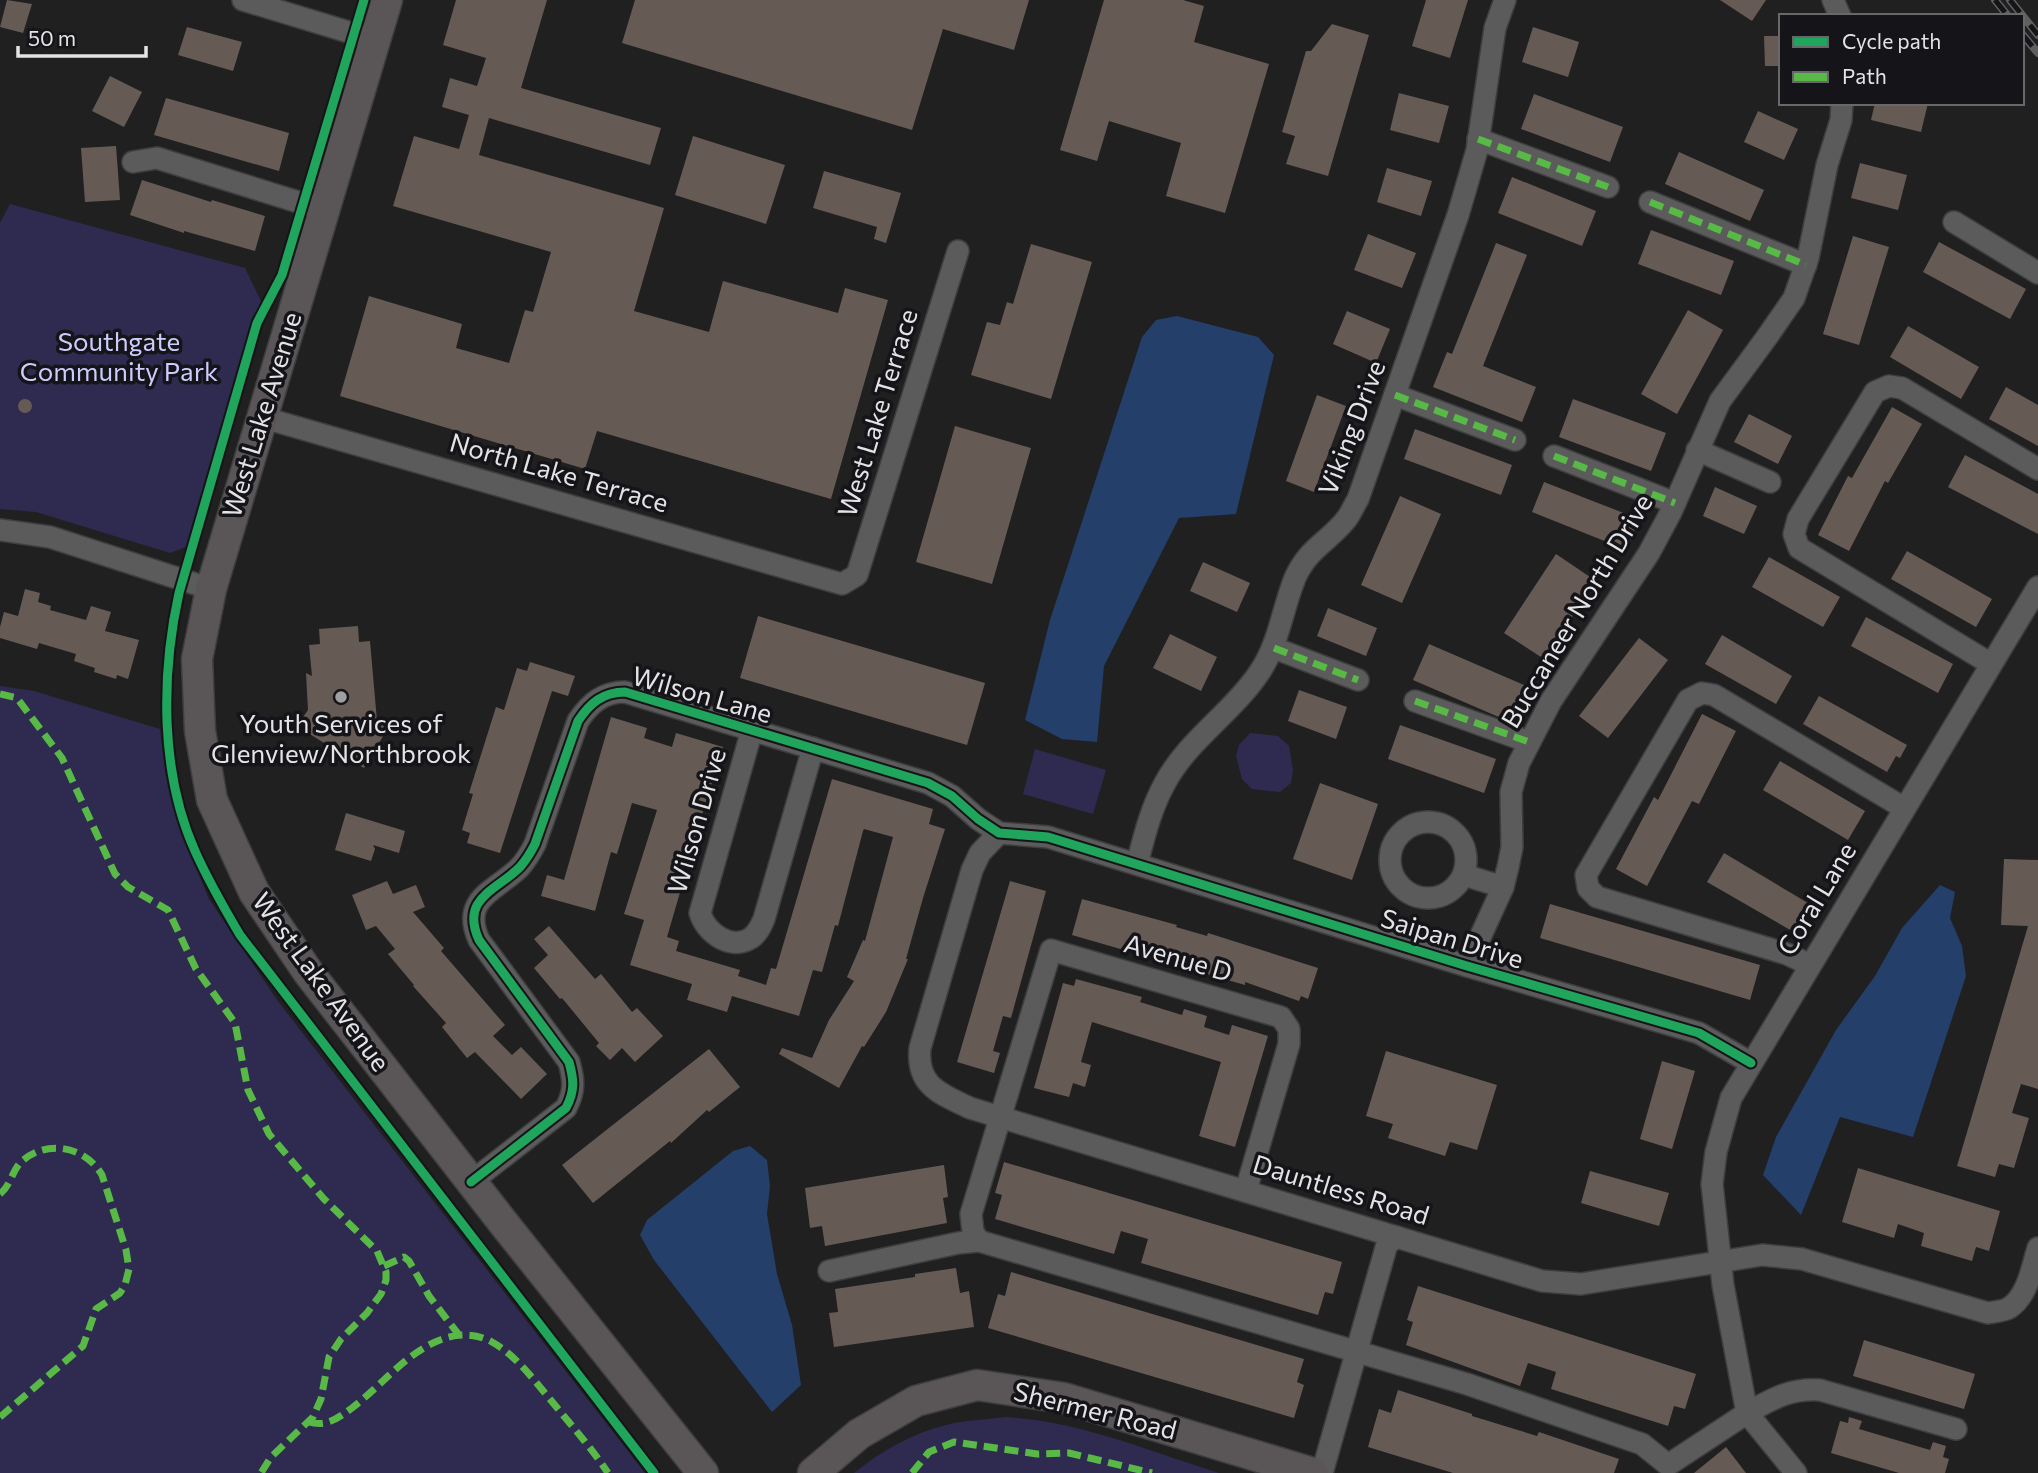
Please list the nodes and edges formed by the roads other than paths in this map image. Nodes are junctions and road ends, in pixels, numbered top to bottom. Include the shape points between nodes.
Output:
1 (243, 0) edge
2 (387, 0) edge
3 (1505, 0) edge
4 (375, 40) junction
5 (1842, 105) edge
6 (1478, 139) junction
7 (133, 162) dead end
8 (1608, 187) dead end
9 (1650, 202) dead end
10 (324, 210) junction
11 (1954, 222) dead end
12 (958, 251) dead end
13 (1806, 265) junction
14 (2038, 273) edge
15 (1395, 395) junction
16 (261, 417) junction
17 (1515, 440) dead end
18 (1697, 450) junction
19 (1553, 456) dead end
20 (2038, 469) edge
21 (1770, 482) dead end
22 (1675, 503) junction
23 (0, 530) edge
24 (842, 584) joint
25 (2038, 587) edge
26 (211, 589) junction
27 (1273, 648) junction
28 (1991, 664) junction
29 (1358, 680) dead end
30 (1415, 701) dead end
31 (752, 730) junction
32 (1529, 742) junction
33 (813, 748) junction
34 (1905, 808) junction
35 (999, 833) junction
36 (1137, 864) junction
37 (1464, 875) dead end
38 (1503, 887) junction
39 (1810, 965) junction
40 (1468, 966) junction
41 (1751, 1062) junction
42 (1000, 1117) junction
43 (471, 1182) junction
44 (1246, 1190) junction
45 (1397, 1237) junction
46 (979, 1241) junction
47 (2038, 1248) edge
48 (1720, 1263) junction
49 (829, 1271) dead end
50 (1357, 1351) junction
51 (1747, 1413) junction
52 (1956, 1429) dead end
53 (1671, 1469) edge
54 (703, 1473) edge
55 (813, 1473) edge
56 (1313, 1473) edge
57 (1322, 1473) edge
58 (1796, 1473) edge

1 - 4 street
2 - 4 street, West Lake Avenue
3 - 6 street, Viking Drive via 1495,28
4 - 10 street, West Lake Avenue
5 - 13 street, Buccaneer North Drive
6 - 8 street
6 - 15 street, Viking Drive via 1458,215
7 - 10 street via 157,158
9 - 13 street
10 - 16 street, West Lake Avenue
11 - 14 street
12 - 24 street, West Lake Terrace via 857,575
13 - 18 street, Buccaneer North Drive via 1794,298 1720,401
15 - 17 street
15 - 27 street, Viking Drive via 1358,499 1345,522 1310,552 1295,578
16 - 24 street, North Lake Terrace
16 - 26 street, West Lake Avenue
18 - 21 street
18 - 22 street, Buccaneer North Drive
19 - 22 street
20 - 28 street via 1902,388 1889,386 1875,392 1798,519 1794,534 1799,548
22 - 32 street, Buccaneer North Drive via 1649,553
23 - 26 street via 50,537
25 - 28 street, Coral Lane
26 - 43 street, West Lake Avenue via 197,659 200,731 212,800 254,892 308,972
27 - 29 street
27 - 36 street, Viking Drive via 1235,704 1196,742 1165,782
28 - 34 street, Coral Lane
30 - 32 street
31 - 33 street, Wilson Lane
31 - 33 street, Wilson Drive via 700,913 711,932 730,942 749,939 764,919
31 - 43 street, Wilson Lane via 625,692 598,698 578,721 536,844 519,868 484,893 473,928 569,1062 574,1092 566,1108
32 - 38 street, Buccaneer North Drive via 1510,792 1512,846
33 - 35 street, Wilson Lane via 928,782
34 - 39 street, Coral Lane
34 - 39 street via 1714,695 1702,693 1688,700 1586,875 1588,888 1597,897
35 - 36 street, Saipan Drive via 1048,837
35 - 42 street, Dauntless Road via 980,853 972,870 919,1056 923,1075 938,1093
36 - 40 street, Saipan Drive
37 - 38 street
38 - 40 street, Buccaneer North Drive
39 - 41 street, Coral Lane
40 - 41 street, Saipan Drive via 1699,1033
41 - 48 street, Coral Lane via 1731,1098 1716,1152 1712,1184
42 - 44 street, Dauntless Road
42 - 44 street, Avenue D via 1051,950 1282,1017 1289,1029 1289,1044
42 - 46 street via 971,1214
43 - 54 street, West Lake Avenue
44 - 45 street, Dauntless Road
45 - 48 street, Dauntless Road via 1542,1280 1581,1284
45 - 50 street via 1387,1244
46 - 49 street
46 - 50 street
47 - 48 street, Dauntless Road via 2020,1297 2009,1308 1988,1313 1801,1259 1762,1255
48 - 51 street, Coral Lane
50 - 53 street via 1642,1444
50 - 57 street
51 - 52 street via 1783,1393 1819,1390
51 - 53 street
51 - 58 street
55 - 56 street, Shermer Road via 859,1434 916,1401 977,1384 1064,1398

